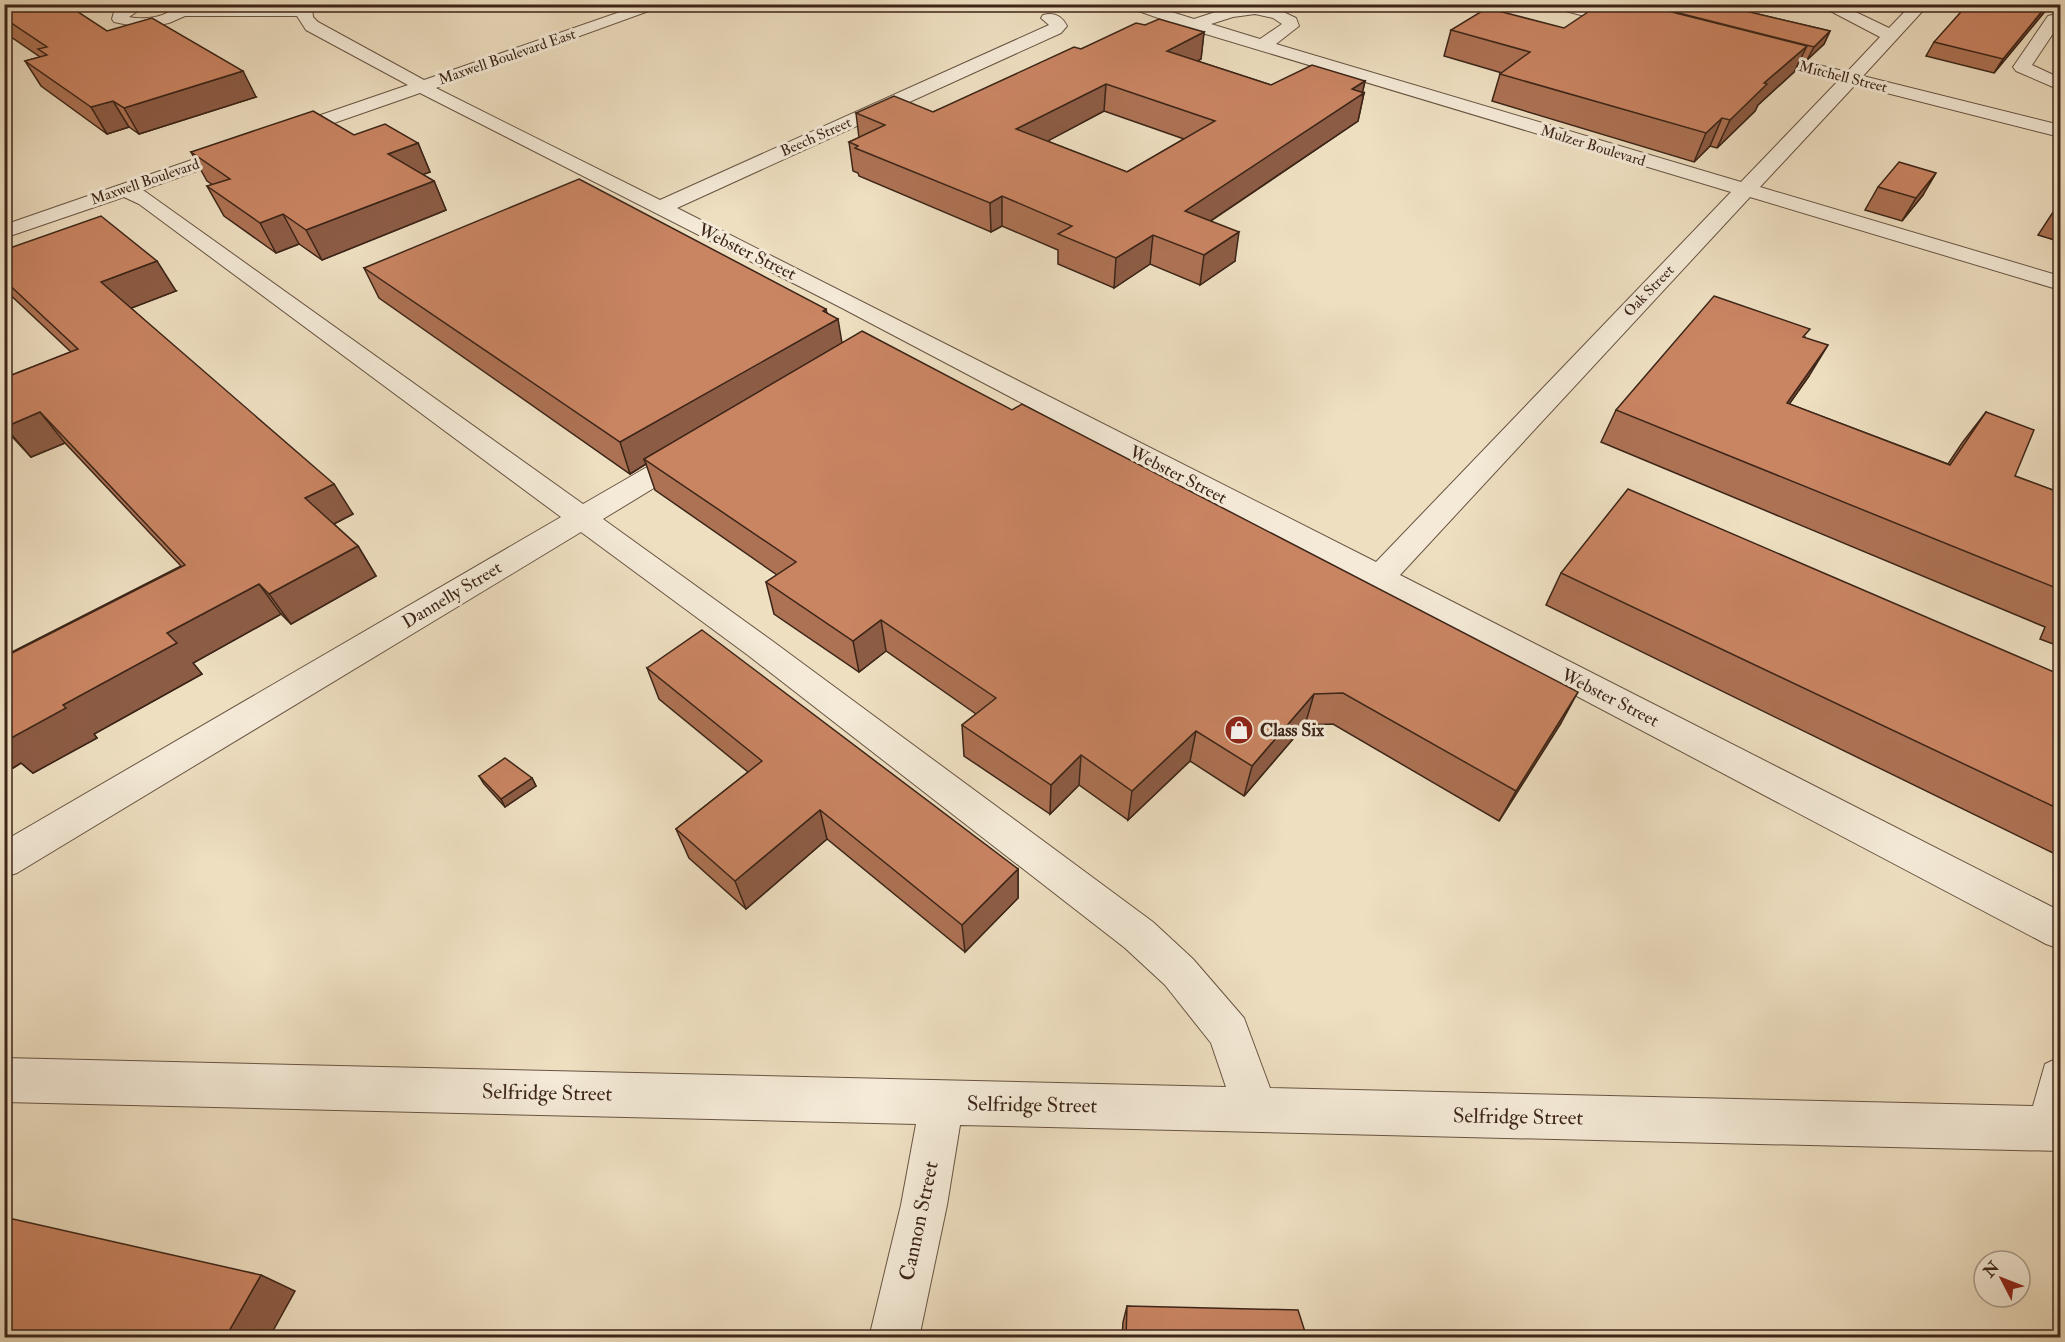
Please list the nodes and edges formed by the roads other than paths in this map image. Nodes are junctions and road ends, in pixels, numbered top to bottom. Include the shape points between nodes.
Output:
1 (140, 4) edge
2 (660, 4) edge
3 (1127, 4) edge
4 (1826, 4) edge
5 (1921, 4) edge
6 (1564, 5) edge
7 (183, 8) edge
8 (313, 8) edge
9 (1049, 18) dead end
10 (2061, 18) edge
11 (1195, 25) junction
12 (1647, 27) edge
13 (1891, 36) junction
14 (1262, 45) junction
15 (1737, 50) edge
16 (1851, 79) junction
17 (2061, 85) edge
18 (422, 86) junction
19 (2061, 131) edge
20 (125, 189) junction
21 (1745, 189) junction
22 (659, 208) junction
23 (4, 232) edge
24 (2061, 283) edge
25 (900, 329) junction
26 (869, 347) edge
27 (716, 438) edge
28 (582, 518) junction
29 (1379, 579) junction
30 (4, 861) edge
31 (2061, 931) edge
32 (2061, 1079) edge
33 (4, 1080) edge
34 (942, 1103) junction
35 (1255, 1110) junction
36 (2056, 1129) edge
37 (894, 1338) edge

1 - 7 street via 125,10 120,19 150,22 170,17
2 - 18 street, Maxwell Boulevard East
3 - 11 street, Mulzer Boulevard
4 - 13 street
5 - 13 street, Oak Street
6 - 12 street
7 - 8 street
8 - 18 street, Webster Street via 305,18 312,26
9 - 22 street, Beech Street via 1057,22 1056,29
10 - 17 street via 2054,19 2022,67
11 - 14 street, Mulzer Boulevard
11 - 14 street via 1234,8 1269,10 1290,21 1285,32
13 - 16 street, Oak Street
14 - 21 street, Mulzer Boulevard
15 - 16 street, Mitchell Street
16 - 19 street, Mitchell Street
16 - 21 street, Oak Street
18 - 20 street, Maxwell Boulevard
18 - 22 street, Webster Street
20 - 23 street, Maxwell Boulevard
20 - 28 street via 146,200
21 - 24 street, Mulzer Boulevard
21 - 29 street, Oak Street
22 - 25 street, Webster Street
25 - 26 street
25 - 29 street, Webster Street
27 - 28 street, Dannelly Street
28 - 30 street, Dannelly Street
28 - 35 street via 1139,934 1179,972 1229,1032
29 - 31 street, Webster Street
32 - 36 street
33 - 34 street, Selfridge Street
34 - 35 street, Selfridge Street
34 - 37 street, Cannon Street
35 - 36 street, Selfridge Street

